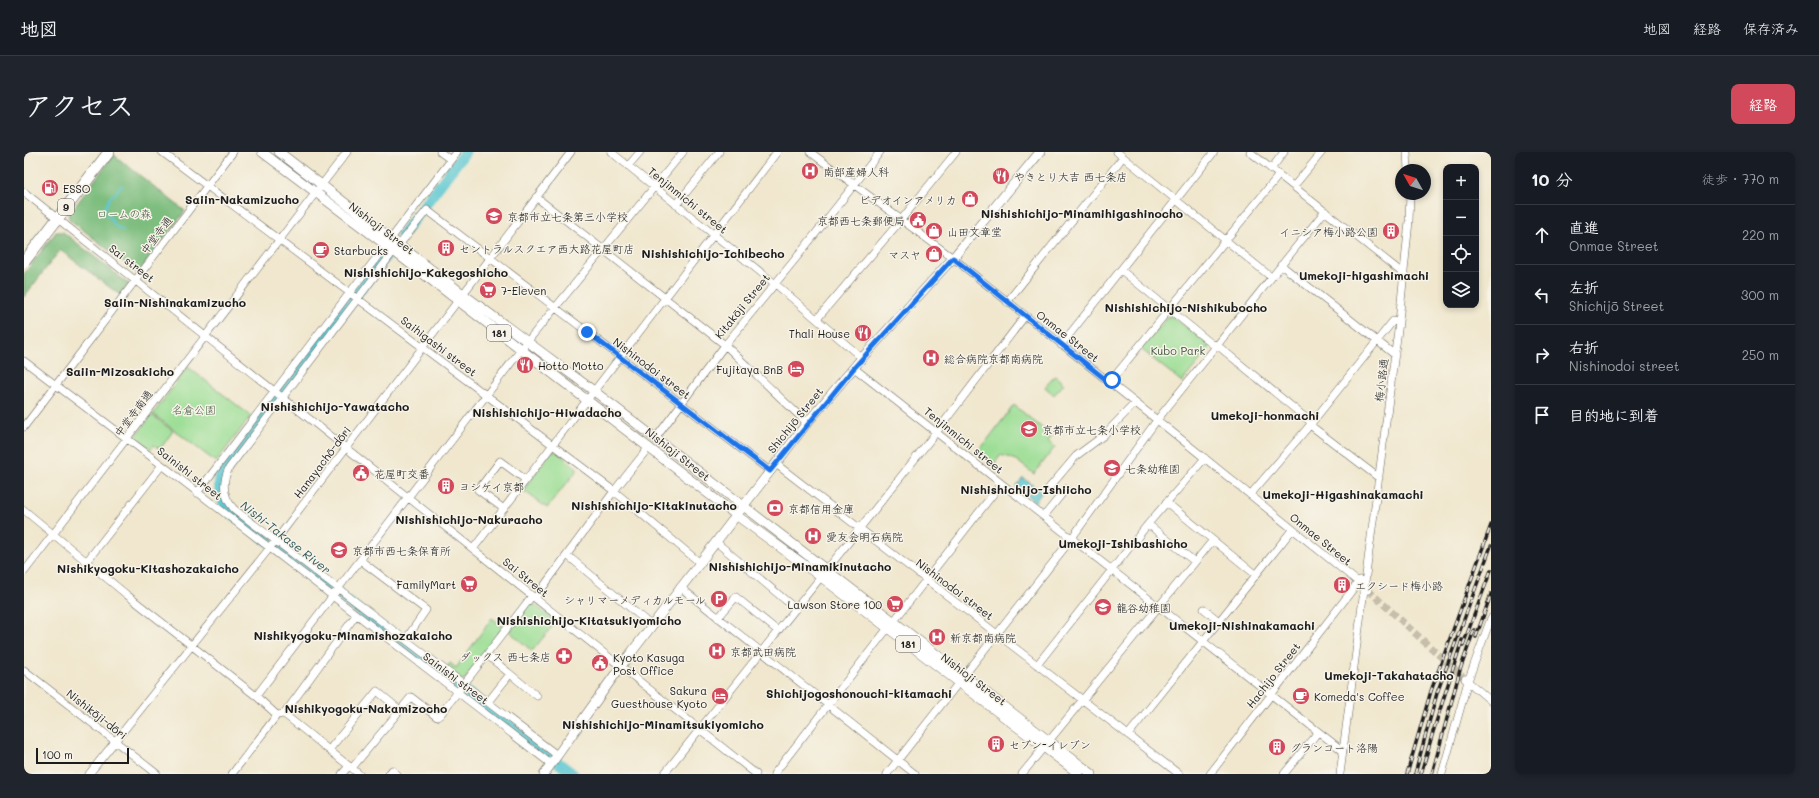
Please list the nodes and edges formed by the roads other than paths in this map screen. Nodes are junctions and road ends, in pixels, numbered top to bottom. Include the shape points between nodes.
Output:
1 (100, 152) edge
2 (109, 152) edge
3 (162, 152) edge
4 (233, 152) edge
5 (262, 152) edge
6 (279, 152) edge
7 (347, 152) edge
8 (440, 152) edge
9 (457, 152) edge
10 (571, 152) edge
11 (611, 152) edge
12 (640, 152) edge
13 (683, 152) edge
14 (719, 152) edge
15 (776, 152) edge
16 (810, 152) edge
17 (880, 152) edge
18 (956, 152) edge
19 (1117, 152) edge
20 (1214, 152) edge
21 (1250, 152) edge
22 (1284, 152) edge
23 (1322, 152) edge
24 (1407, 152) edge
25 (1037, 153) edge
26 (1123, 157) junction
27 (451, 160) junction
28 (1408, 164) edge
29 (628, 166) junction
30 (1271, 169) junction
31 (1279, 175) junction
32 (854, 184) junction
33 (208, 186) junction
34 (1294, 186) junction
35 (654, 187) junction
36 (319, 189) junction
37 (24, 192) edge
38 (536, 197) junction
39 (1177, 200) junction
40 (1410, 200) edge
41 (676, 205) junction
42 (1325, 212) junction
43 (55, 216) junction
44 (901, 220) junction
45 (714, 235) junction
46 (280, 240) junction
47 (1226, 241) junction
48 (393, 245) junction
49 (602, 250) junction
50 (24, 251) edge
51 (490, 258) junction
52 (953, 258) junction
53 (24, 262) edge
54 (1281, 265) junction
55 (1121, 270) junction
56 (1405, 275) junction
57 (1271, 277) junction
58 (136, 280) junction
59 (775, 284) junction
60 (350, 293) junction
61 (358, 298) junction
62 (460, 298) junction
63 (665, 299) junction
64 (1007, 302) junction
65 (554, 308) junction
66 (1170, 310) junction
67 (1025, 316) junction
68 (817, 319) junction
69 (1399, 322) junction
70 (206, 336) junction
71 (1377, 342) junction
72 (524, 345) junction
73 (725, 345) junction
74 (1061, 345) junction
75 (1217, 345) junction
76 (422, 348) junction
77 (1395, 355) junction
78 (620, 357) junction
79 (862, 358) junction
80 (24, 361) edge
81 (854, 368) junction
82 (1110, 383) junction
83 (56, 386) junction
84 (594, 391) junction
85 (279, 394) junction
86 (486, 396) junction
87 (588, 400) junction
88 (1135, 403) junction
89 (681, 404) junction
90 (1158, 420) junction
91 (807, 423) junction
92 (1311, 424) junction
93 (24, 427) edge
94 (936, 431) junction
95 (127, 439) junction
96 (652, 443) junction
97 (553, 446) junction
98 (346, 448) junction
99 (1204, 458) junction
100 (162, 465) junction
101 (773, 467) junction
102 (1379, 478) junction
103 (526, 480) junction
104 (1001, 484) junction
105 (1048, 489) dead end
106 (1066, 489) dead end
107 (614, 491) junction
108 (197, 492) junction
109 (1250, 495) junction
110 (408, 497) junction
111 (1166, 502) junction
112 (742, 506) junction
113 (504, 509) junction
114 (24, 510) edge
115 (736, 515) junction
116 (1044, 516) junction
117 (1148, 524) junction
118 (859, 529) junction
119 (1292, 530) junction
120 (54, 534) junction
121 (1071, 538) junction
122 (1213, 540) junction
123 (716, 542) junction
124 (273, 544) junction
125 (473, 549) junction
126 (566, 555) junction
127 (360, 560) junction
128 (87, 561) junction
129 (699, 562) junction
130 (1195, 562) junction
131 (1112, 569) junction
132 (1366, 569) junction
133 (24, 572) edge
134 (824, 574) junction
135 (1256, 575) junction
136 (926, 581) junction
137 (1359, 583) junction
138 (680, 587) junction
139 (338, 588) junction
140 (1366, 589) junction
141 (331, 596) junction
142 (534, 597) junction
143 (1159, 606) junction
144 (796, 609) junction
145 (1204, 609) dead end
146 (356, 615) junction
147 (718, 618) junction
148 (1491, 618) edge
149 (1220, 621) junction
150 (891, 625) junction
151 (652, 626) junction
152 (778, 631) junction
153 (996, 634) junction
154 (406, 639) junction
155 (1203, 641) junction
156 (191, 646) junction
157 (761, 652) junction
158 (487, 655) junction
159 (1037, 665) junction
160 (621, 666) junction
161 (24, 670) edge
162 (510, 674) junction
163 (961, 679) junction
164 (1466, 680) junction
165 (465, 684) junction
166 (458, 693) junction
167 (1271, 694) junction
168 (256, 696) junction
169 (537, 696) dead end
170 (1082, 700) junction
171 (1491, 701) edge
172 (488, 702) junction
173 (828, 705) junction
174 (400, 710) junction
175 (281, 714) junction
176 (700, 729) junction
177 (1318, 732) junction
178 (1128, 735) junction
179 (114, 742) junction
180 (1047, 744) junction
181 (329, 750) junction
182 (1343, 751) junction
183 (898, 760) junction
184 (553, 761) junction
185 (350, 767) junction
186 (89, 774) edge
187 (157, 774) edge
188 (232, 774) edge
189 (342, 774) edge
190 (359, 774) edge
191 (389, 774) edge
192 (398, 774) edge
193 (544, 774) edge
194 (664, 774) edge
195 (756, 774) edge
196 (774, 774) edge
197 (887, 774) edge
198 (915, 774) edge
199 (1022, 774) edge
200 (1079, 774) edge
201 (1092, 774) edge
202 (1179, 774) edge
203 (1210, 774) edge
204 (1284, 774) edge
205 (1340, 774) edge
206 (1442, 774) edge

1 - 43 highway, 9
2 - 43 highway, 9
3 - 33 street, Saihigashi street
4 - 33 street, 中堂寺通
5 - 36 main road, Nishioji Street / 181
6 - 36 main road, Nishioji Street / 181
7 - 36 street, 中堂寺南通
8 - 27 street
9 - 27 street
10 - 38 street, Hanayachō-dōri
11 - 29 street, Tenjinmichi street
12 - 29 street
13 - 35 street
14 - 41 street
15 - 45 street
16 - 32 street, Onmae Street
17 - 32 street, Kitakōji Street
18 - 44 street
19 - 26 street
20 - 39 street
21 - 30 street
22 - 30 street
23 - 34 street
24 - 28 street
25 - 52 main road, Shichijō Street
26 - 39 street
26 - 64 street
27 - 48 street
29 - 35 street, Tenjinmichi street
30 - 31 street
31 - 34 street
31 - 47 street
32 - 44 street, Onmae Street
32 - 59 street, Kitakōji Street
33 - 46 street, Saihigashi street
33 - 58 street, 中堂寺通
34 - 42 street
35 - 41 street, Tenjinmichi street
35 - 49 street
36 - 46 street, 中堂寺南通
36 - 48 main road, Nishioji Street / 181
37 - 43 street, Sai street
38 - 49 street
38 - 51 street, Hanayachō-dōri
39 - 47 street
39 - 55 street
40 - 56 street, 梅小路通
41 - 45 street, Tenjinmichi street
42 - 54 street
42 - 56 street
43 - 50 highway, 9
43 - 53 highway, 9
43 - 58 street, Sai street
44 - 52 street, Onmae Street
44 - 68 street
45 - 59 street, Tenjinmichi street
45 - 63 street
46 - 60 street, Saihigashi street
46 - 70 street, 中堂寺南通
47 - 57 street
47 - 66 street
48 - 51 street, Nishinodoi street via 427,210
48 - 60 street
48 - 61 street
48 - 62 main road, Nishioji Street / 181
49 - 63 street
49 - 65 street
51 - 62 street, Hanayachō-dōri
51 - 65 street, Nishinodoi street
52 - 64 street, Onmae Street
52 - 79 main road, Shichijō Street
54 - 57 street
54 - 71 street
55 - 66 street
55 - 74 street
56 - 69 street, 梅小路通
57 - 75 street
58 - 70 street, Sai street
58 - 83 street, 中堂寺通
59 - 68 street, Tenjinmichi street
59 - 73 street, Kitakōji Street
60 - 61 street, Saihigashi street
60 - 85 street
61 - 76 street, Saihigashi street
61 - 85 street
62 - 72 main road, Nishioji Street / 181
62 - 76 street, Hanayachō-dōri
63 - 73 street
63 - 78 street
64 - 67 street, Onmae Street
65 - 72 street
65 - 78 street, Nishinodoi street
66 - 75 street via 1212,344
66 - 82 street
67 - 74 street, Onmae Street
67 - 94 street
68 - 79 street, Tenjinmichi street
69 - 71 street via 1393,321
69 - 77 street, 梅小路通
70 - 85 street, Sai street
70 - 95 street, 中堂寺南通
71 - 77 street
71 - 92 street
72 - 84 main road, Nishioji Street / 181
72 - 86 street
72 - 87 main road, Nishioji Street / 181
73 - 89 street, Kitakōji Street
73 - 91 street
74 - 82 street, Onmae Street
75 - 90 street
75 - 92 street
76 - 86 street, Saihigashi street
76 - 98 street, Hanayachō-dōri
77 - 102 street, 梅小路通
78 - 84 street
78 - 89 street, Nishinodoi street
79 - 81 main road, Shichijō Street
80 - 83 street, Sainishi street
81 - 91 main road, Shichijō Street
81 - 94 street, Tenjinmichi street
82 - 88 street, Onmae Street
83 - 93 street, 中堂寺通
83 - 95 street, Sainishi street
84 - 87 street
84 - 96 main road, Nishioji Street / 181
85 - 98 street, Sai Street
85 - 108 street
85 - 124 street via 229,468 225,480 225,494 230,505
86 - 97 street, Saihigashi street
86 - 110 street
87 - 96 main road, Nishioji Street / 181
87 - 97 street
88 - 90 street, Onmae Street
88 - 105 street via 1103,436 1076,456
89 - 96 street, Kitakōji Street
89 - 101 street, Nishinodoi street
90 - 99 street, Onmae Street
90 - 121 street
91 - 101 main road, Shichijō Street
92 - 102 street
92 - 109 street
94 - 104 street, Tenjinmichi street
94 - 118 street
95 - 100 street, Sainishi street
95 - 120 street, 中堂寺南通
96 - 107 street, Kitakōji Street
96 - 112 main road, Nishioji Street / 181
96 - 115 main road, Nishioji Street / 181
97 - 103 street
97 - 107 street, Saihigashi street
98 - 110 street, Sai Street
98 - 124 street, Hanayachō-dōri
99 - 109 street, Onmae Street
99 - 111 street
100 - 108 street, Sainishi street
100 - 128 street
101 - 112 main road, Shichijō Street
101 - 118 street, Nishinodoi street
102 - 132 street, 梅小路通
103 - 113 street
103 - 113 street via 500,461 478,490
104 - 116 street, Tenjinmichi street
104 - 136 street
106 - 116 street
107 - 126 street, Kitakōji Street
107 - 129 street, Saihigashi street
108 - 124 street, Sainishi street
109 - 119 street, Onmae Street
110 - 125 street, Sai Street
110 - 127 street
111 - 117 street
111 - 122 street
112 - 115 main road, Shichijō Street
112 - 134 main road, Nishioji Street / 181
113 - 125 street
114 - 120 street
115 - 123 main road, Shichijō Street
115 - 134 main road, Nishioji Street / 181
116 - 121 street, Tenjinmichi street
117 - 130 street
117 - 131 street
118 - 134 street
118 - 136 street, Nishinodoi street
119 - 135 street
119 - 137 street, Onmae Street
120 - 128 street
120 - 133 street, 中堂寺南通
121 - 131 street, Tenjinmichi street
121 - 153 street
122 - 130 street
122 - 135 street
123 - 129 main road, Shichijō Street
123 - 144 street
124 - 139 street
124 - 141 street, Sainishi street
124 - 156 street, Hanayachō-dōri
125 - 142 street, Sai Street
126 - 142 street, Kitakōji Street
126 - 151 street
127 - 139 street
127 - 154 street via 426,610
128 - 156 street
129 - 138 main road, Shichijō Street
130 - 143 street
131 - 143 street, Tenjinmichi street
131 - 159 street
132 - 137 street, Hachijo Street
132 - 140 street
134 - 144 street
134 - 150 main road, Nishioji Street / 181
135 - 149 street
136 - 150 street
136 - 153 street, Nishinodoi street
137 - 140 street, Onmae Street
137 - 167 street, Hachijo Street
138 - 147 street
138 - 151 main road, Shichijō Street
139 - 141 street
139 - 154 street
140 - 182 street
141 - 146 street, Sainishi street
141 - 168 street
142 - 158 street, Kitakōji Street
142 - 160 street, Sai Street
143 - 155 street, Tenjinmichi street
143 - 170 street
144 - 152 street
145 - 149 street
146 - 166 street, Sainishi street
146 - 175 street
147 - 152 street via 736,597
147 - 157 street
148 - 164 street
149 - 155 street
150 - 163 main road, Nishioji Street / 181
150 - 173 street
151 - 160 main road, Shichijō Street
152 - 157 street
153 - 159 street, Nishinodoi street
153 - 163 street
154 - 165 street
155 - 167 street, Tenjinmichi street
155 - 178 street
156 - 168 street
156 - 179 street, Hanayachō-dōri
157 - 173 street
157 - 176 street
158 - 162 street
158 - 165 street, Kitakōji Street
159 - 170 street, Nishinodoi street
160 - 176 street, Sai Street
160 - 184 main road, Shichijō Street
161 - 179 street, Nishikōji-dōri
162 - 169 street
162 - 172 street
163 - 180 main road, Nishioji Street / 181
163 - 183 street
164 - 171 street
164 - 206 street
165 - 166 street, Kitakōji Street
165 - 172 street
166 - 174 street, Kitakōji Street via 437,717 412,697
166 - 184 street, Sainishi street
167 - 177 street, Tenjinmichi street
167 - 203 street, Hachijo Street
168 - 175 street
170 - 178 street, Nishinodoi street
170 - 180 street
172 - 184 street
173 - 183 street
173 - 196 street
174 - 181 street via 377,691
174 - 185 street
175 - 181 street
175 - 188 street
176 - 194 street
176 - 195 street, Sai Street
177 - 182 street, Tenjinmichi street
177 - 204 street
178 - 202 street, Nishinodoi street
179 - 186 street, Hanayachō-dōri
179 - 187 street, Nishikōji-dōri
180 - 199 street
180 - 200 main road, Nishioji Street / 181
180 - 201 main road, Nishioji Street / 181
181 - 185 street
182 - 205 street
183 - 197 street
183 - 198 street
184 - 193 main road, Shichijō Street
185 - 189 street
185 - 190 street
191 - 192 street via 392,770

